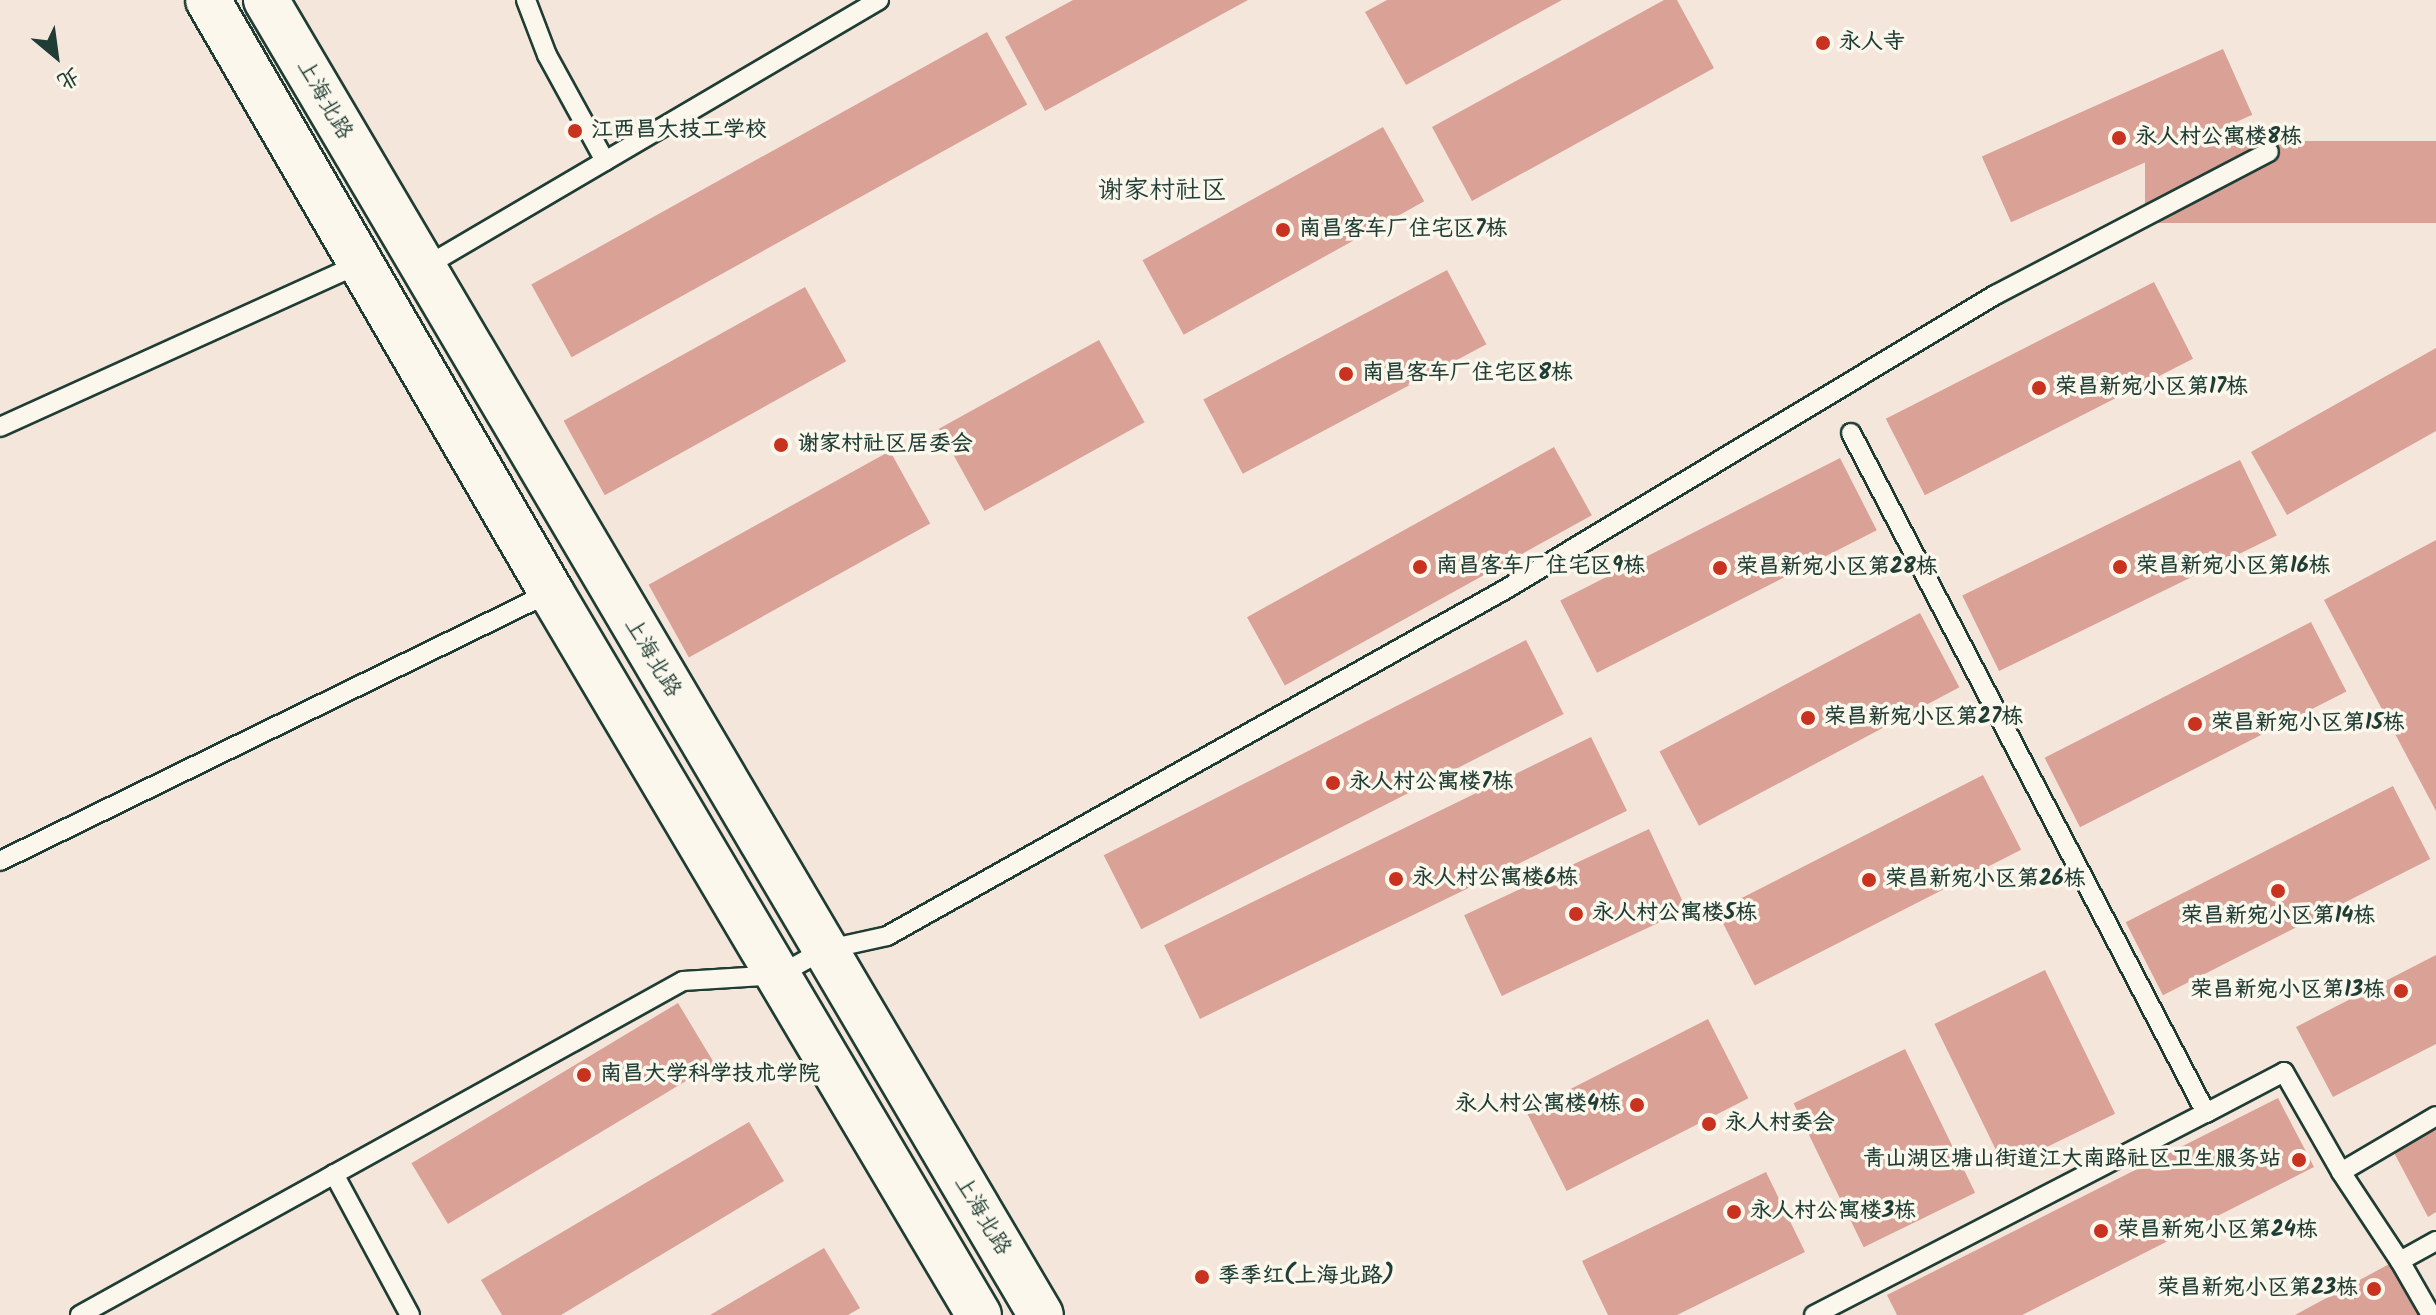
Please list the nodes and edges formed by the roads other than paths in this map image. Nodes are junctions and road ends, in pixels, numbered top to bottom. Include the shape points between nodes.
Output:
1 (208, 0) edge
2 (266, 0) edge
3 (526, 0) edge
4 (879, 0) edge
5 (2269, 152) dead end
6 (605, 161) junction
7 (361, 263) junction
8 (423, 268) junction
9 (0, 427) edge
10 (1851, 433) dead end
11 (551, 592) junction
12 (0, 861) edge
13 (824, 950) junction
14 (779, 975) junction
15 (2206, 1113) junction
16 (2436, 1116) edge
17 (2341, 1172) junction
18 (334, 1174) junction
19 (2436, 1241) edge
20 (2400, 1261) junction
21 (80, 1315) edge
22 (410, 1315) edge
23 (979, 1315) edge
24 (1041, 1315) edge
25 (1814, 1315) edge
26 (2431, 1315) edge

1 - 7 main road
2 - 8 main road, 上海北路
3 - 6 lane via 547,55
4 - 6 lane
5 - 13 lane via 1995,295 1506,589 887,936
6 - 8 lane
7 - 9 lane
7 - 11 main road
8 - 13 main road, 上海北路
10 - 15 lane
11 - 12 lane
11 - 14 main road
13 - 14 lane
13 - 24 main road, 上海北路
14 - 18 lane via 683,981
14 - 23 main road
15 - 17 lane via 2284,1072
15 - 25 lane
16 - 17 lane
17 - 20 lane
18 - 21 lane
18 - 22 lane
19 - 20 lane
20 - 26 lane

